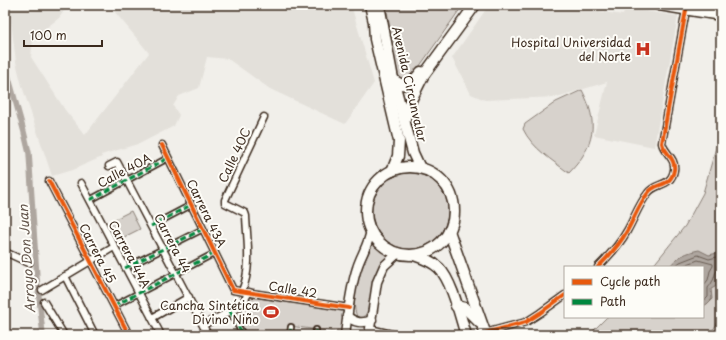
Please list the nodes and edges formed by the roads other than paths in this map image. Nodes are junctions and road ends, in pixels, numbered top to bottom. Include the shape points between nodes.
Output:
1 (362, 5) edge
2 (370, 5) edge
3 (379, 5) edge
4 (468, 5) edge
5 (475, 5) edge
6 (659, 5) edge
7 (686, 10) junction
8 (721, 15) edge
9 (375, 39) junction
10 (393, 79) junction
11 (264, 117) dead end
12 (405, 122) junction
13 (162, 145) dead end
14 (168, 158) junction
15 (109, 166) dead end
16 (420, 168) junction
17 (392, 172) junction
18 (127, 179) junction
19 (49, 181) dead end
20 (81, 183) dead end
21 (90, 200) junction
22 (191, 204) junction
23 (151, 226) junction
24 (203, 229) junction
25 (371, 230) junction
26 (449, 231) junction
27 (114, 246) junction
28 (163, 249) junction
29 (5, 252) edge
30 (215, 253) junction
31 (398, 253) junction
32 (414, 255) junction
33 (90, 261) junction
34 (29, 263) dead end
35 (599, 266) edge
36 (126, 268) junction
37 (176, 273) junction
38 (64, 276) junction
39 (42, 290) dead end
40 (233, 290) joint
41 (242, 291) junction
42 (138, 292) junction
43 (250, 292) junction
44 (564, 296) edge
45 (189, 297) junction
46 (44, 302) dead end
47 (114, 306) junction
48 (456, 306) junction
49 (349, 308) junction
50 (230, 311) junction
51 (348, 316) junction
52 (152, 318) junction
53 (372, 320) junction
54 (203, 325) junction
55 (291, 327) dead end
56 (484, 331) edge
57 (369, 332) edge
58 (64, 335) edge
59 (95, 335) edge
60 (129, 335) edge
61 (161, 335) edge
62 (208, 335) edge
63 (243, 335) edge
64 (290, 335) edge
65 (345, 335) edge
66 (396, 335) edge
67 (466, 335) edge

1 - 9 highway
2 - 9 highway, Avenida Circunvalar
3 - 10 highway, Avenida Circunvalar
4 - 10 highway via 416,79 404,85
5 - 12 highway via 414,92
6 - 7 highway
7 - 8 highway
7 - 35 street via 662,143 663,149 672,158 674,170 667,182 648,193 623,238
9 - 17 highway, Avenida Circunvalar via 399,141 398,156
10 - 12 highway, Avenida Circunvalar
11 - 41 street, Calle 40C via 225,200 246,216 248,268
12 - 16 highway, Avenida Circunvalar via 413,153
13 - 14 street, Carrera 43A
14 - 18 street, Calle 40A
14 - 22 street, Carrera 43A
15 - 18 street, Carrera 44 via 118,162
16 - 17 highway via 406,167
16 - 26 highway via 438,177 450,192 454,212
17 - 25 highway via 378,182 369,197 367,214
18 - 21 street, Calle 40A
18 - 23 street, Carrera 44
19 - 33 street, Carrera 45
20 - 21 street, Carrera 44A
21 - 27 street, Carrera 44A
22 - 23 street
22 - 24 street, Carrera 43A
23 - 28 street, Carrera 44
24 - 28 street
24 - 30 street, Carrera 43A
25 - 31 highway via 382,244
25 - 49 street via 368,245 357,268
26 - 32 highway via 431,250
26 - 56 highway
27 - 33 street
27 - 36 street, Carrera 44A
28 - 36 street
28 - 37 street, Carrera 44
29 - 34 street
30 - 37 street
30 - 40 street, Carrera 43A
31 - 32 highway
31 - 53 street via 390,259 377,282
32 - 48 highway via 432,262 444,274
33 - 38 street
33 - 47 street, Carrera 45
36 - 42 street, Carrera 44A
37 - 42 street
37 - 45 street, Carrera 44
38 - 39 street
38 - 59 street
40 - 41 street, Calle 42
41 - 43 street, Calle 42
42 - 47 street
42 - 52 street, Carrera 44A
43 - 49 street, Calle 42
43 - 50 street via 241,306
44 - 56 street via 526,322
45 - 52 street
45 - 54 street, Carrera 44
46 - 58 street
47 - 60 street, Carrera 45
48 - 56 highway via 464,308
48 - 67 highway
49 - 51 street
50 - 54 street
50 - 63 street
51 - 53 street via 352,321 359,323
51 - 65 street
52 - 61 street, Carrera 44A
53 - 57 street
54 - 62 street, Carrera 44
55 - 64 street
57 - 66 street

